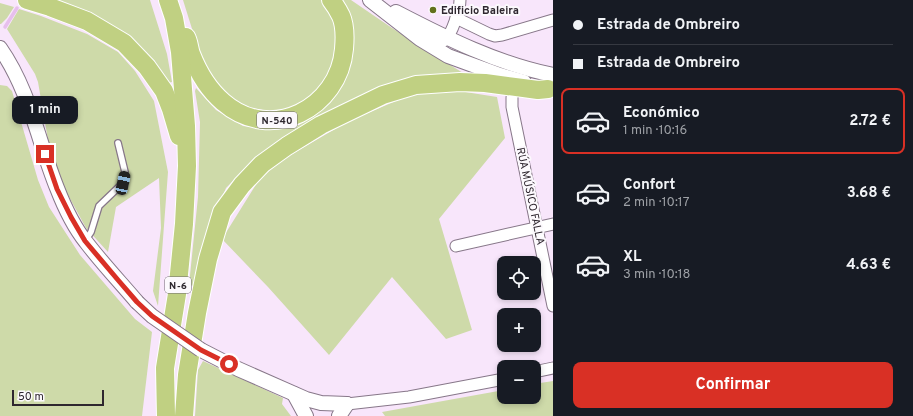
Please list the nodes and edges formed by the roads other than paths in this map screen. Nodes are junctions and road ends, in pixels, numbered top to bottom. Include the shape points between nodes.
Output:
1 (27, 0) edge
2 (168, 0) edge
3 (331, 0) edge
4 (371, 0) edge
5 (461, 2) edge
6 (384, 11) junction
7 (174, 18) junction
8 (456, 18) junction
9 (553, 20) edge
10 (447, 38) junction
11 (2, 58) edge
12 (551, 84) edge
13 (513, 86) junction
14 (118, 143) dead end
15 (187, 166) junction
16 (553, 224) edge
17 (537, 228) junction
18 (85, 241) junction
19 (456, 246) dead end
20 (553, 306) edge
21 (165, 368) junction
22 (553, 368) edge
23 (541, 371) edge
24 (497, 380) edge
25 (294, 394) junction
26 (347, 404) junction
27 (325, 407) edge
28 (154, 416) edge
29 (166, 416) edge
30 (184, 416) edge
31 (306, 416) edge
32 (315, 416) edge
33 (339, 416) edge

1 - 15 highway via 87,21 124,43 147,67 164,91
2 - 7 highway, N-6
3 - 7 highway, N-540 via 344,24 344,56 337,77 324,96 307,110 291,117 270,120 242,115 216,96 202,77 190,53 188,40
4 - 6 street
4 - 10 street
5 - 8 street
6 - 10 street via 435,40 442,42
6 - 12 street via 420,39 448,56 500,75
7 - 15 highway, N-6 via 186,118
8 - 9 street via 496,36
8 - 10 street
10 - 12 street via 504,62 535,71
11 - 18 street via 29,105 57,189
12 - 13 highway via 538,90
13 - 17 street, RÚA MÚSICO FALLA via 512,107
13 - 30 highway via 460,82 416,85 383,95 321,125 262,164 222,212 208,259 197,313 186,375
14 - 18 lane via 125,172 123,183 99,206 91,232
15 - 21 highway, N-6 via 177,294
16 - 17 street
17 - 19 street
17 - 20 street, RÚA MÚSICO FALLA
18 - 25 street, bridge via 152,316 201,350 238,370
21 - 28 highway via 156,397
21 - 29 highway, N-6
22 - 23 street
24 - 26 street
25 - 27 street
25 - 31 street
26 - 27 street
26 - 33 street
27 - 32 street via 316,410

